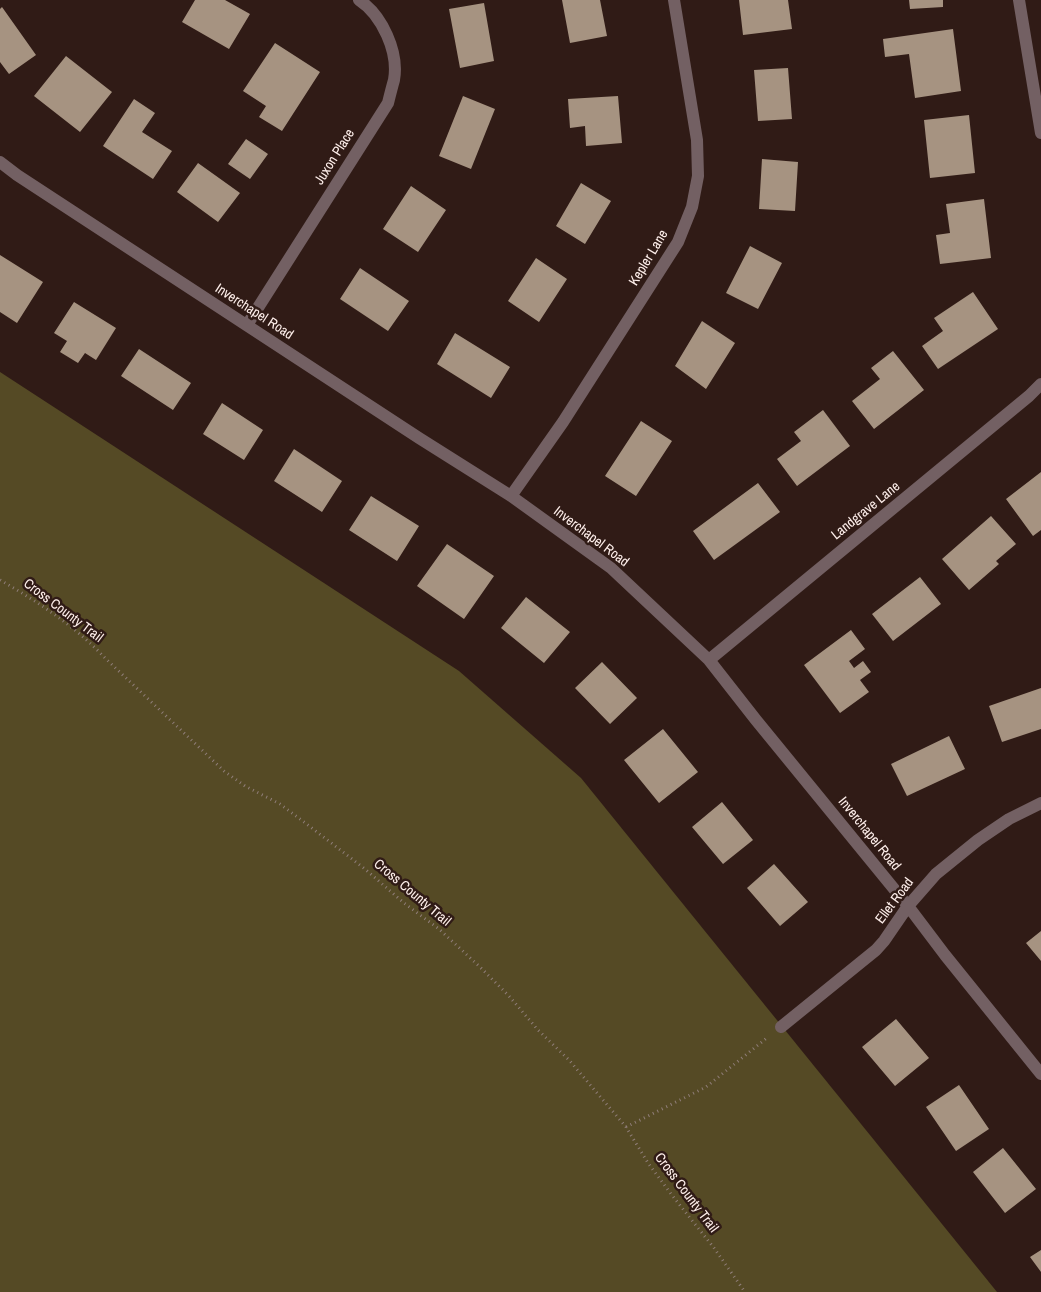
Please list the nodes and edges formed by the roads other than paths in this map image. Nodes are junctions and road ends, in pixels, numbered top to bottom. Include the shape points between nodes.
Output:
1 (359, 0) edge
2 (674, 0) edge
3 (1019, 0) edge
4 (1041, 133) edge
5 (0, 162) edge
6 (247, 325) junction
7 (1041, 384) edge
8 (511, 496) junction
9 (709, 660) junction
10 (1041, 803) edge
11 (908, 906) junction
12 (781, 1027) road end
13 (1041, 1074) edge

1 - 6 street, Juxon Place via 379,20 392,47 394,79 388,103
2 - 8 street, Kepler Lane via 697,140 698,176 692,207 678,242 563,422
3 - 4 street
5 - 6 street, Inverchapel Road
6 - 8 street, Inverchapel Road
7 - 9 street, Landgrave Lane
8 - 9 street, Inverchapel Road via 611,568
9 - 11 street, Inverchapel Road
10 - 11 street, Ellet Road via 978,840 936,874
11 - 12 street, Ellet Road via 876,950
11 - 13 street, Inverchapel Road

